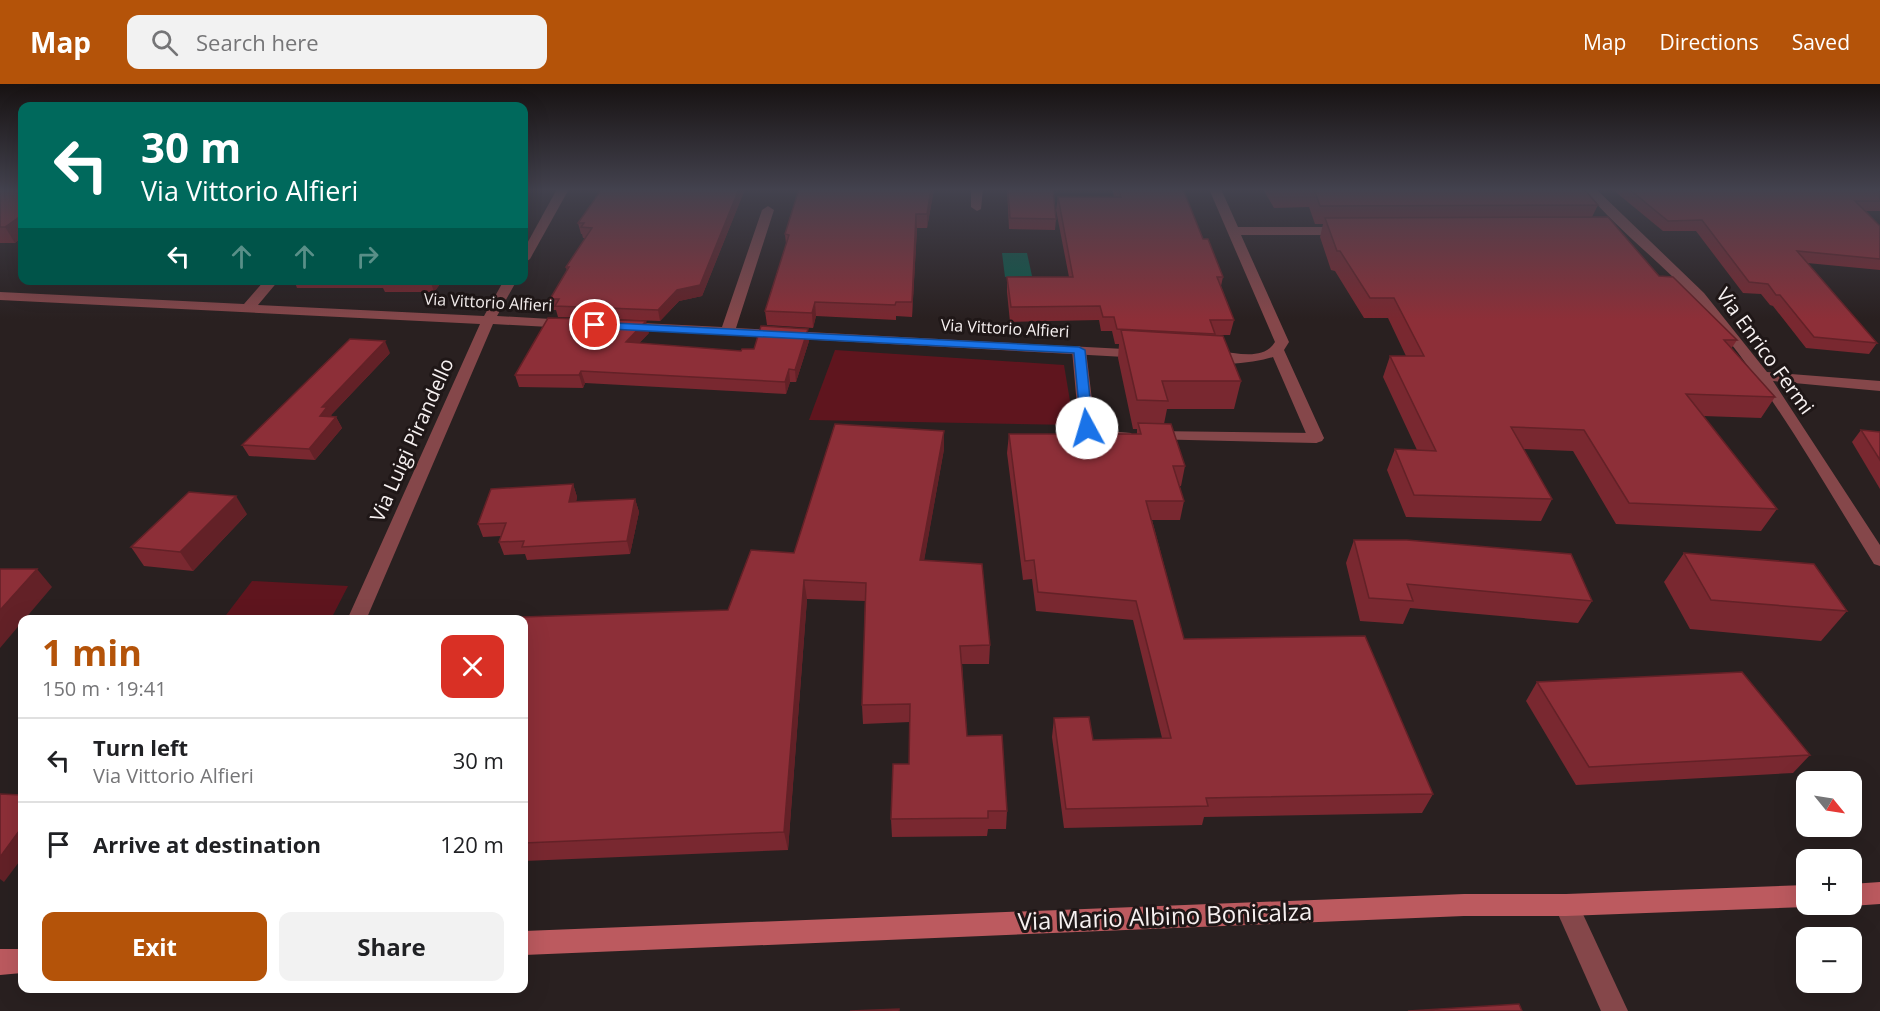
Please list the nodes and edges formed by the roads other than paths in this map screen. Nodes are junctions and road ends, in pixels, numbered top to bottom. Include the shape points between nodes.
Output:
1 (539, 232) edge
2 (761, 232) edge
3 (1235, 232) edge
4 (1633, 232) edge
5 (528, 252) edge
6 (269, 285) edge
7 (508, 285) edge
8 (0, 296) edge
9 (247, 309) junction
10 (489, 321) junction
11 (588, 325) edge
12 (611, 326) edge
13 (728, 330) junction
14 (1079, 350) junction
15 (1277, 350) junction
16 (1159, 355) edge
17 (1193, 356) edge
18 (1762, 376) junction
19 (1880, 386) edge
20 (1880, 560) edge
21 (358, 615) edge
22 (1880, 893) edge
23 (1862, 894) edge
24 (1796, 896) edge
25 (1566, 905) junction
26 (528, 943) edge
27 (18, 961) edge
28 (0, 962) edge
29 (1615, 1011) edge

1 - 5 street
2 - 13 street
3 - 15 street via 1281,342
4 - 18 street, Via Enrico Fermi via 1699,296
6 - 9 street
7 - 10 street, Via Luigi Pirandello
8 - 9 street, Via Vittorio Alfieri
9 - 10 street, Via Vittorio Alfieri
10 - 11 street, Via Vittorio Alfieri
10 - 21 street, Via Luigi Pirandello
12 - 13 street, Via Vittorio Alfieri
13 - 14 street, Via Vittorio Alfieri
14 - 15 street via 1087,428 1094,433 1316,438
14 - 16 street, Via Vittorio Alfieri
15 - 17 street via 1249,359
18 - 19 street
18 - 20 street, Via Enrico Fermi
22 - 23 main road
24 - 25 main road, Via Mario Albino Bonicalza
25 - 26 main road, Via Mario Albino Bonicalza via 1464,905
25 - 29 street
27 - 28 main road

